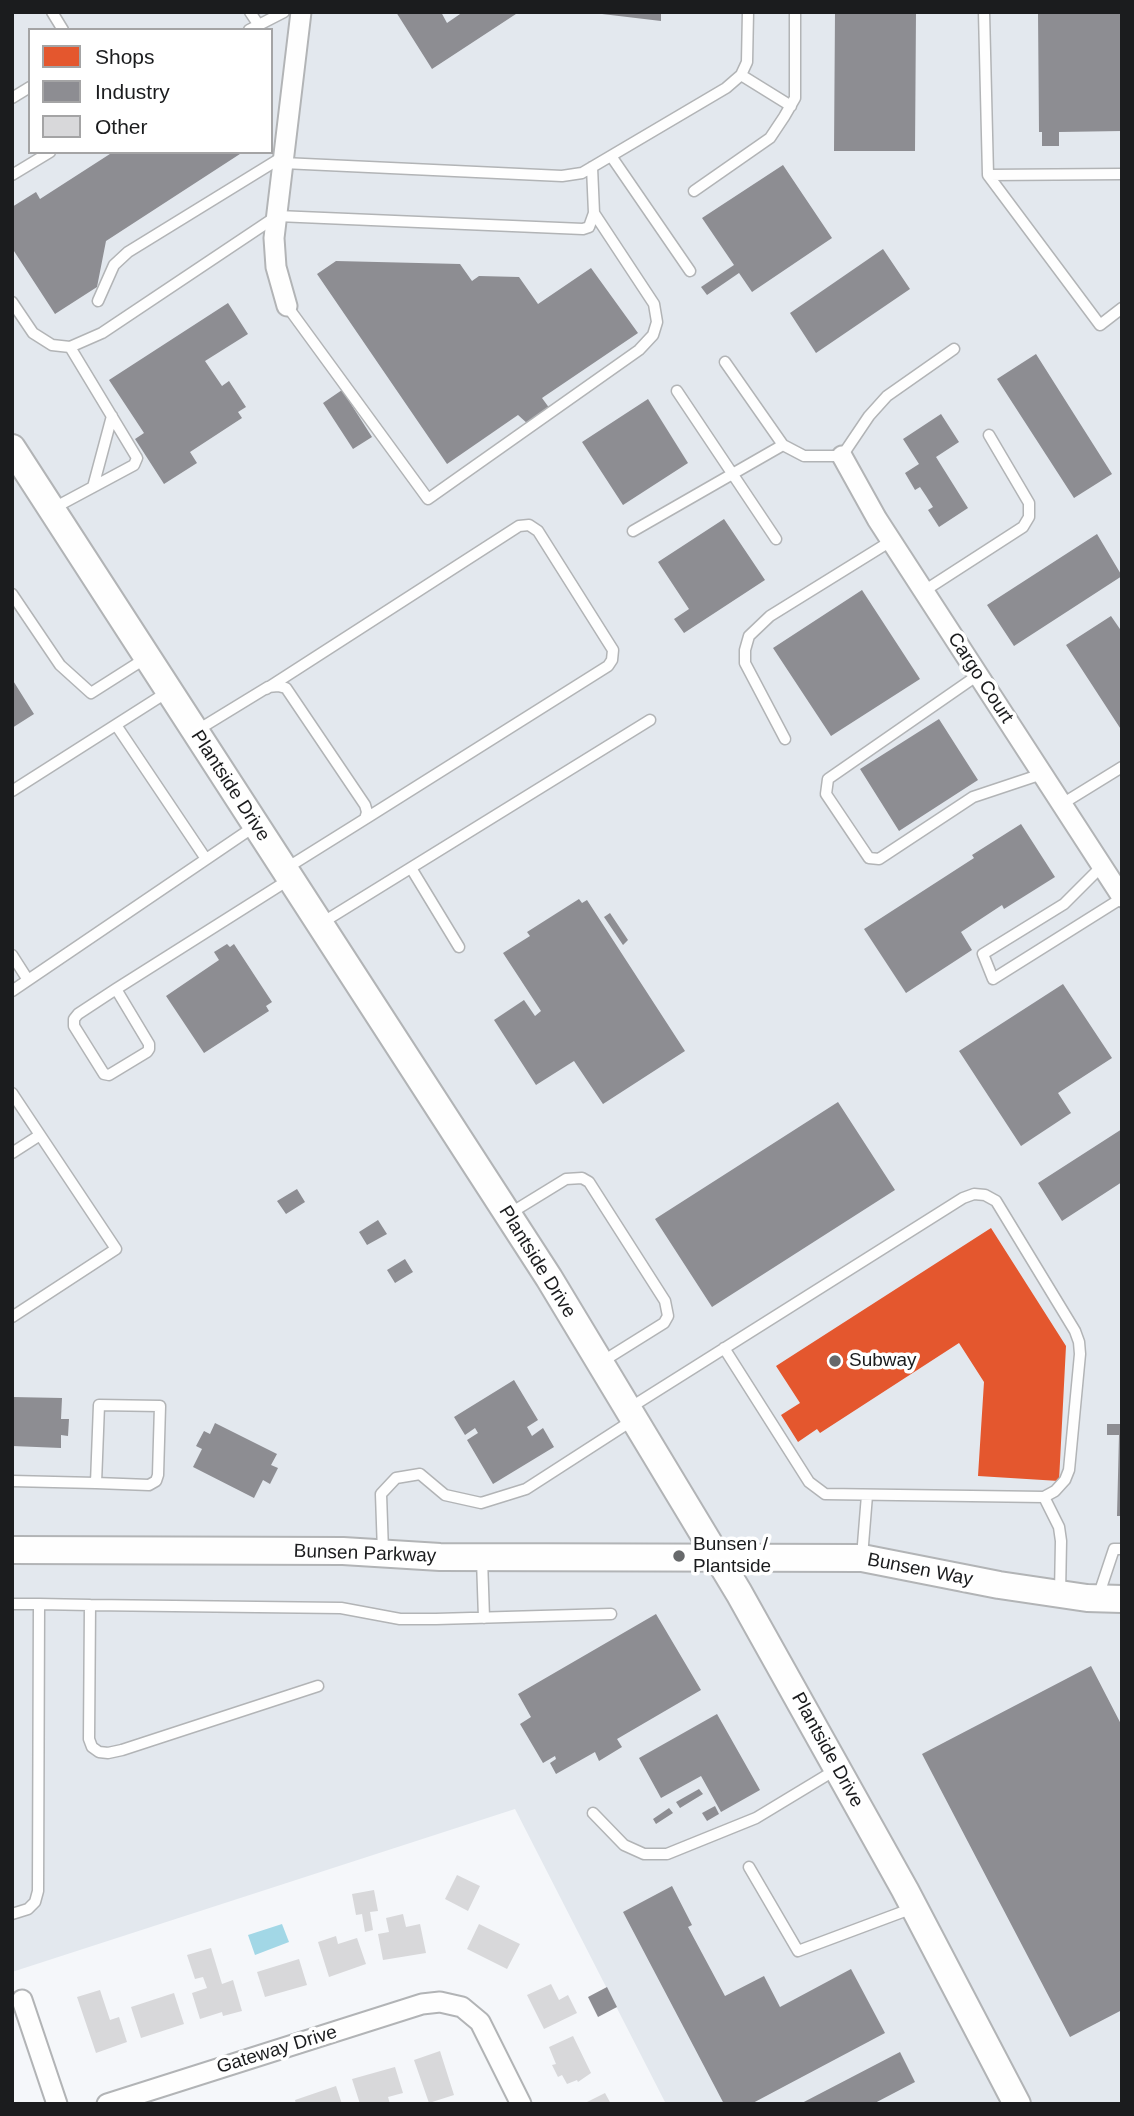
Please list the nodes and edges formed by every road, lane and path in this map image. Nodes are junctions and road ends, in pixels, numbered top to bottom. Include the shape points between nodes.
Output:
1 (52, 12) edge
2 (250, 12) edge
3 (284, 12) edge
4 (301, 12) edge
5 (748, 12) edge
6 (795, 12) edge
7 (984, 12) edge
8 (253, 27) edge
9 (62, 28) edge
10 (741, 75) junction
11 (28, 88) edge
12 (12, 98) edge
13 (791, 106) junction
14 (47, 154) edge
15 (611, 156) junction
16 (284, 159) junction
17 (592, 167) junction
18 (1122, 174) edge
19 (12, 175) edge
20 (988, 175) junction
21 (694, 191) dead end
22 (594, 214) junction
23 (277, 216) junction
24 (690, 271) dead end
25 (98, 301) dead end
26 (12, 302) edge
27 (287, 306) joint
28 (1122, 308) edge
29 (70, 347) junction
30 (954, 349) dead end
31 (725, 362) dead end
32 (677, 391) dead end
33 (112, 416) junction
34 (989, 435) dead end
35 (782, 445) junction
36 (12, 448) edge
37 (842, 456) junction
38 (734, 473) junction
39 (93, 487) junction
40 (51, 509) junction
41 (633, 531) dead end
42 (776, 539) dead end
43 (891, 541) junction
44 (924, 591) junction
45 (12, 594) edge
46 (147, 657) junction
47 (978, 675) junction
48 (265, 689) junction
49 (169, 691) junction
50 (650, 719) dead end
51 (116, 725) junction
52 (195, 731) junction
53 (785, 739) dead end
54 (1122, 767) edge
55 (1042, 774) junction
56 (12, 791) edge
57 (1062, 804) junction
58 (365, 819) junction
59 (256, 825) junction
60 (206, 859) junction
61 (411, 867) junction
62 (287, 874) junction
63 (1116, 884) edge
64 (320, 924) junction
65 (459, 947) dead end
66 (12, 956) edge
67 (28, 980) junction
68 (116, 989) junction
69 (12, 990) edge
70 (12, 1093) edge
71 (40, 1135) junction
72 (12, 1153) edge
73 (508, 1214) junction
74 (12, 1317) edge
75 (724, 1349) junction
76 (599, 1363) junction
77 (631, 1415) junction
78 (12, 1481) edge
79 (96, 1483) junction
80 (867, 1494) junction
81 (1044, 1497) junction
82 (1122, 1549) edge
83 (12, 1550) edge
84 (383, 1554) junction
85 (482, 1556) junction
86 (717, 1558) junction
87 (862, 1558) junction
88 (1060, 1594) junction
89 (1110, 1598) edge
90 (12, 1604) edge
91 (39, 1604) junction
92 (90, 1605) junction
93 (611, 1614) dead end
94 (484, 1618) junction
95 (318, 1686) dead end
96 (837, 1769) junction
97 (593, 1813) dead end
98 (749, 1867) dead end
99 (914, 1908) junction
100 (12, 1914) edge
101 (22, 2000) dead end
102 (57, 2104) edge
103 (107, 2104) edge
104 (521, 2104) edge
105 (1017, 2104) edge

1 - 9 lane
2 - 8 lane
3 - 8 lane
4 - 16 street
5 - 10 lane via 747,62
6 - 13 lane via 795,98
7 - 20 lane
10 - 13 lane
10 - 15 lane
11 - 12 lane
13 - 21 lane via 770,138
14 - 19 lane
15 - 17 lane
15 - 24 lane
16 - 17 lane via 562,176
16 - 23 street
16 - 25 lane via 128,252 114,265
17 - 22 lane
18 - 20 lane
20 - 28 lane via 1100,325
22 - 23 lane via 589,227 583,229
22 - 27 lane via 654,304 657,322 653,335 639,350 428,499
23 - 27 street via 276,267
23 - 29 lane via 102,333
26 - 29 lane via 33,333 52,345
29 - 33 lane
30 - 37 lane via 887,396
31 - 35 lane
32 - 38 lane
33 - 39 lane
33 - 39 lane via 136,458 134,465
34 - 44 lane via 1030,503 1030,517 1023,527
35 - 37 lane via 804,456
35 - 38 lane
36 - 40 street, Plantside Drive
37 - 43 street, Cargo Court
38 - 41 lane
38 - 42 lane
39 - 40 lane
40 - 46 street, Plantside Drive
43 - 44 street, Cargo Court
43 - 53 lane via 770,616 749,636 745,663
44 - 47 street, Cargo Court
45 - 46 lane via 60,665 91,693
46 - 49 street, Plantside Drive
47 - 55 street, Cargo Court
47 - 55 lane via 828,779 826,794 869,858 879,859 973,797
48 - 52 lane
48 - 58 lane via 286,688 365,805
48 - 58 lane via 519,526 529,525 538,531 612,650 612,660
49 - 51 lane
49 - 52 street, Plantside Drive
50 - 61 lane
51 - 56 lane
51 - 60 lane
52 - 59 street, Plantside Drive
54 - 57 lane
55 - 57 street, Cargo Court
57 - 63 street, Cargo Court
58 - 62 lane
59 - 60 lane
59 - 62 street, Plantside Drive
60 - 67 lane
61 - 64 lane
61 - 65 lane
62 - 64 street, Plantside Drive
62 - 68 lane
63 - 63 lane via 1064,904 983,954 992,979
64 - 73 street, Plantside Drive
66 - 67 lane
67 - 69 lane
68 - 68 lane via 74,1019 92,1055 109,1075 149,1049
70 - 71 lane
71 - 72 lane
71 - 74 lane via 116,1249
73 - 76 street, Plantside Drive
73 - 76 lane via 566,1179 582,1178 589,1182 665,1301 668,1316 664,1323
75 - 77 lane
75 - 80 lane via 809,1482 825,1494
75 - 81 lane via 963,1198 985,1195 996,1201 1079,1342 1069,1470 1055,1491
76 - 77 street, Plantside Drive
77 - 84 lane via 526,1489 481,1503 445,1495 420,1474 396,1478 380,1494
77 - 86 street, Plantside Drive
78 - 79 lane
79 - 79 lane via 149,1485 156,1481 160,1406 99,1405
80 - 81 lane
80 - 87 lane
81 - 88 lane via 1059,1527
82 - 89 lane via 1114,1549
83 - 84 street, Bunsen Parkway
84 - 85 street, Bunsen Parkway
85 - 86 street, Bunsen Parkway
85 - 94 lane
86 - 87 street, Bunsen Way
86 - 96 street, Plantside Drive
87 - 88 street, Bunsen Way
88 - 89 street, Bunsen Way
90 - 91 lane
91 - 92 lane
91 - 100 lane via 38,1891 28,1909
92 - 94 lane via 341,1608 400,1619
92 - 95 lane via 89,1739 99,1752 122,1750
93 - 94 lane
96 - 97 lane via 756,1818 667,1854 644,1854 624,1845
96 - 99 street, Plantside Drive
98 - 99 lane via 799,1951
99 - 105 street, Plantside Drive
101 - 102 street
103 - 104 street, Gateway Drive via 422,2004 448,2003 462,2007 480,2022

